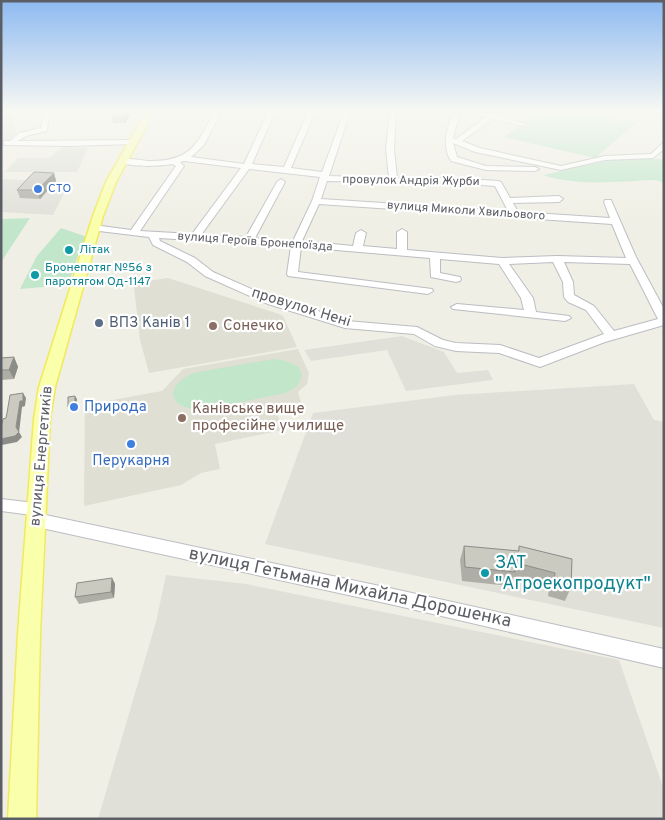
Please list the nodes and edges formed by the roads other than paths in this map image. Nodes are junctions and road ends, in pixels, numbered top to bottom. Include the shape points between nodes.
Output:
1 (129, 150) edge
2 (195, 150) edge
3 (254, 150) edge
4 (295, 150) edge
5 (333, 150) edge
6 (390, 150) edge
7 (452, 150) edge
8 (479, 150) edge
9 (658, 150) edge
10 (178, 159) junction
11 (123, 161) junction
12 (247, 166) junction
13 (561, 168) junction
14 (287, 169) junction
15 (324, 177) junction
16 (392, 179) junction
17 (281, 182) dead end
18 (558, 198) dead end
19 (316, 201) junction
20 (507, 201) junction
21 (608, 202) dead end
22 (515, 215) junction
23 (615, 221) junction
24 (94, 228) junction
25 (134, 232) junction
26 (402, 232) dead end
27 (361, 233) dead end
28 (153, 235) junction
29 (194, 238) junction
30 (248, 240) junction
31 (296, 244) junction
32 (357, 249) junction
33 (402, 253) junction
34 (435, 255) junction
35 (558, 259) junction
36 (633, 260) junction
37 (502, 261) junction
38 (456, 279) dead end
39 (236, 287) joint
40 (428, 291) dead end
41 (457, 307) dead end
42 (531, 314) junction
43 (564, 318) dead end
44 (664, 321) edge
45 (612, 336) junction
46 (1, 505) edge
47 (37, 515) junction
48 (664, 659) edge
49 (22, 819) edge

1 - 11 main road, вулиця Енергетиків
2 - 10 street
3 - 12 street
4 - 14 street
5 - 15 street
6 - 16 street
7 - 13 street via 454,159 486,168
8 - 13 street
9 - 13 street via 653,156 605,158
10 - 11 street via 159,163
10 - 12 street, провулок Андрія Журби
10 - 25 street via 180,166
11 - 24 main road, вулиця Енергетиків via 111,182
12 - 14 street, провулок Андрія Журби
12 - 29 street
14 - 15 street, провулок Андрія Журби
15 - 16 street, провулок Андрія Журби via 358,181
15 - 19 street
16 - 20 street, провулок Андрія Журби via 498,184
17 - 30 street
18 - 20 street
19 - 22 street, вулиця Миколи Хвильового
19 - 31 street
20 - 22 street
21 - 23 street
22 - 23 street, вулиця Миколи Хвильового
23 - 36 street
24 - 25 street, вулиця Героїв Бронепоїзда
24 - 47 main road, вулиця Енергетиків via 47,388 42,419
25 - 28 street, вулиця Героїв Бронепоїзда
26 - 33 street
27 - 32 street
28 - 29 street, вулиця Героїв Бронепоїзда
28 - 39 street, вулиця Героїв Бронепоїзда via 156,243
29 - 30 street, вулиця Героїв Бронепоїзда
30 - 31 street, вулиця Героїв Бронепоїзда
31 - 32 street, вулиця Героїв Бронепоїзда
31 - 40 street via 292,274
32 - 33 street, вулиця Героїв Бронепоїзда
33 - 34 street, вулиця Героїв Бронепоїзда
34 - 37 street, вулиця Героїв Бронепоїзда
34 - 38 street via 435,275
35 - 36 street, вулиця Героїв Бронепоїзда
35 - 37 street, вулиця Героїв Бронепоїзда
35 - 45 street via 568,282 568,295 590,308
36 - 44 street
37 - 42 street via 527,298
39 - 45 street, провулок Нені via 272,302 345,324 417,331 439,343 500,349 540,363
41 - 42 street
42 - 43 street
44 - 45 street
46 - 47 street, вулиця Гетьмана Михайла Дорошенка
47 - 48 street, вулиця Гетьмана Михайла Дорошенка
47 - 49 main road, вулиця Енергетиків

